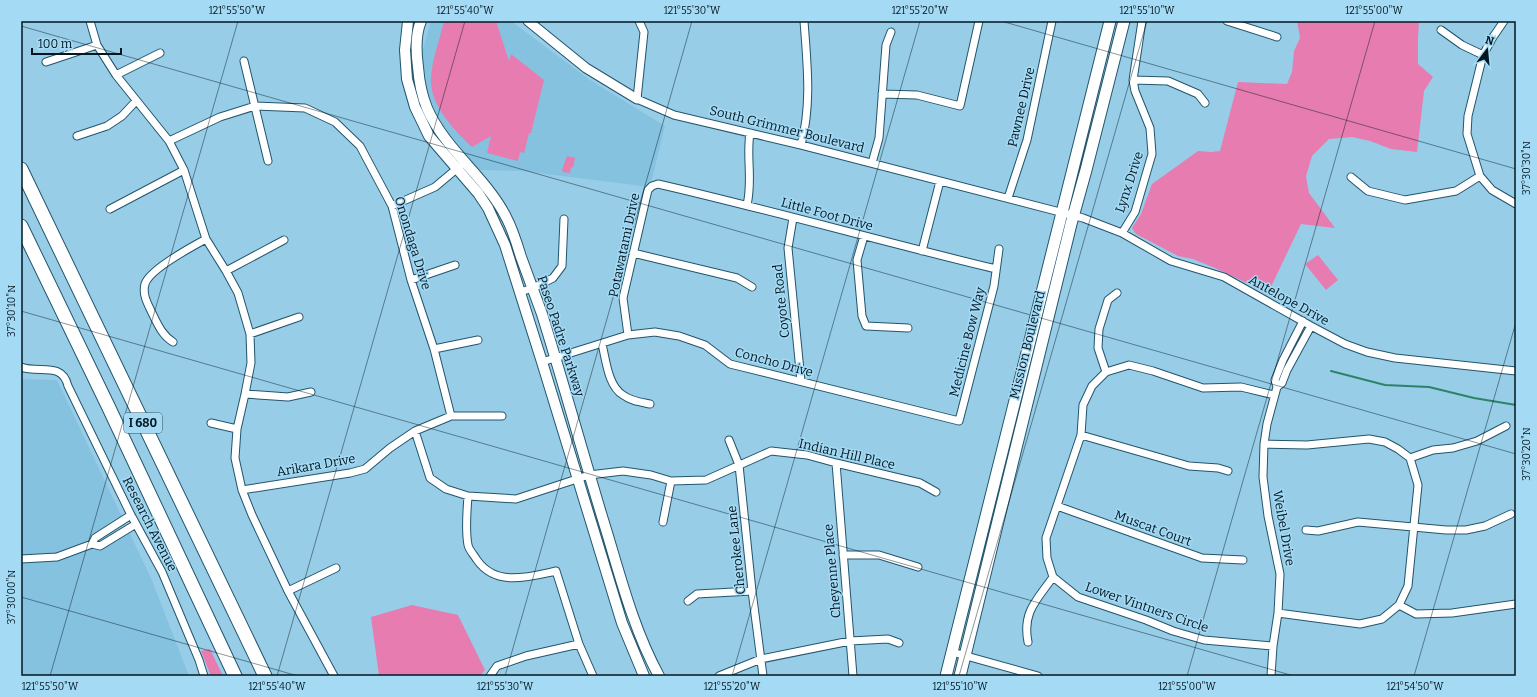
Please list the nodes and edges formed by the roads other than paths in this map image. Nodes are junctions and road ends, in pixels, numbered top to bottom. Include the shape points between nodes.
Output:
1 (90, 21) edge
2 (408, 21) edge
3 (421, 21) edge
4 (528, 21) edge
5 (639, 21) edge
6 (804, 21) edge
7 (979, 21) edge
8 (1052, 21) edge
9 (1110, 21) edge
10 (1124, 21) edge
11 (1142, 21) edge
12 (1227, 21) edge
13 (1504, 21) edge
14 (1442, 30) dead end
15 (891, 32) dead end
16 (1277, 37) dead end
17 (97, 45) junction
18 (160, 53) dead end
19 (1483, 55) junction
20 (244, 61) dead end
21 (46, 62) dead end
22 (116, 75) junction
23 (1132, 80) junction
24 (882, 94) junction
25 (637, 99) junction
26 (136, 101) junction
27 (1205, 103) dead end
28 (255, 106) junction
29 (750, 133) junction
30 (77, 136) dead end
31 (169, 141) junction
32 (800, 145) junction
33 (268, 161) dead end
34 (872, 163) junction
35 (460, 165) junction
36 (21, 169) edge
37 (184, 170) junction
38 (1480, 176) junction
39 (1351, 177) dead end
40 (940, 181) junction
41 (652, 186) joint
42 (1008, 198) junction
43 (1516, 204) edge
44 (746, 205) junction
45 (392, 206) junction
46 (110, 209) dead end
47 (1062, 213) junction
48 (1073, 216) junction
49 (793, 218) junction
50 (564, 219) dead end
51 (21, 226) edge
52 (1122, 233) junction
53 (864, 236) junction
54 (206, 239) junction
55 (284, 240) dead end
56 (999, 249) dead end
57 (922, 251) junction
58 (633, 253) junction
59 (455, 265) dead end
60 (996, 269) junction
61 (226, 271) junction
62 (411, 280) junction
63 (752, 287) dead end
64 (533, 288) junction
65 (520, 292) junction
66 (1117, 293) dead end
67 (299, 317) dead end
68 (1303, 321) junction
69 (1311, 326) junction
70 (908, 328) dead end
71 (250, 334) junction
72 (628, 335) junction
73 (478, 340) dead end
74 (173, 342) dead end
75 (602, 344) junction
76 (434, 349) junction
77 (556, 358) junction
78 (542, 362) junction
79 (21, 367) edge
80 (1516, 371) edge
81 (1106, 372) junction
82 (801, 381) junction
83 (1277, 387) junction
84 (311, 392) dead end
85 (245, 394) junction
86 (1274, 395) junction
87 (650, 404) dead end
88 (451, 416) junction
89 (502, 416) dead end
90 (959, 421) joint
91 (211, 423) dead end
92 (1506, 426) dead end
93 (237, 429) junction
94 (415, 431) junction
95 (1081, 435) junction
96 (729, 440) dead end
97 (1264, 444) junction
98 (1410, 458) junction
99 (836, 463) junction
100 (739, 465) junction
101 (1228, 471) dead end
102 (589, 475) junction
103 (577, 479) junction
104 (671, 480) junction
105 (242, 490) junction
106 (936, 492) dead end
107 (468, 496) junction
108 (1057, 506) junction
109 (1511, 514) dead end
110 (131, 515) junction
111 (663, 522) dead end
112 (136, 524) junction
113 (1415, 527) junction
114 (1306, 530) dead end
115 (92, 544) junction
116 (843, 555) junction
117 (21, 559) edge
118 (1243, 560) dead end
119 (918, 567) dead end
120 (336, 568) dead end
121 (1053, 577) junction
122 (288, 591) junction
123 (752, 591) junction
124 (688, 601) dead end
125 (1516, 604) edge
126 (1399, 605) junction
127 (1278, 613) junction
128 (850, 640) junction
129 (1028, 642) dead end
130 (899, 643) dead end
131 (579, 644) junction
132 (1273, 646) junction
133 (952, 652) junction
134 (965, 656) junction
135 (761, 659) junction
136 (1014, 673) edge
137 (234, 675) edge
138 (1270, 675) edge
139 (204, 676) edge
140 (265, 676) edge
141 (334, 676) edge
142 (490, 676) edge
143 (593, 676) edge
144 (644, 676) edge
145 (659, 676) edge
146 (719, 676) edge
147 (763, 676) edge
148 (853, 676) edge
149 (946, 676) edge
150 (960, 676) edge
151 (1038, 676) edge

1 - 17 street
2 - 35 main road, Paseo Padre Parkway via 405,50 407,79 415,107 429,136
3 - 35 main road, Paseo Padre Parkway via 416,52 426,108
4 - 25 street, South Grimmer Boulevard via 586,68
5 - 25 street via 644,32
6 - 32 street via 808,109
7 - 24 street via 960,106 917,95
8 - 42 street, Pawnee Drive via 1027,140
9 - 47 main road, Mission Boulevard
10 - 48 main road, Mission Boulevard
11 - 23 street, Lynx Drive
12 - 16 street
13 - 19 street
14 - 19 street via 1462,45
15 - 24 street via 886,45
17 - 21 street
17 - 22 street
18 - 22 street
19 - 38 street via 1468,116 1467,134
20 - 28 street
22 - 26 street
23 - 27 street via 1168,81 1198,94
23 - 52 street, Lynx Drive via 1150,128 1152,154 1135,212
24 - 34 street via 879,138
25 - 29 street, South Grimmer Boulevard via 674,115
26 - 30 street via 122,116 107,126
26 - 31 street
28 - 31 street, Onondaga Drive via 220,117
28 - 33 street
28 - 45 street, Onondaga Drive via 305,108 335,122 360,146
29 - 32 street, South Grimmer Boulevard
29 - 44 street via 750,184
31 - 37 street
32 - 34 street, South Grimmer Boulevard
34 - 40 street, South Grimmer Boulevard
35 - 45 street via 432,189
35 - 64 main road, Paseo Padre Parkway via 484,185 506,217
35 - 65 main road, Paseo Padre Parkway via 496,224
36 - 140 highway, I 680
37 - 46 street
37 - 54 street
38 - 39 street via 1456,191 1405,200 1368,191
38 - 43 street via 1492,190
40 - 42 street, South Grimmer Boulevard
40 - 57 street
41 - 44 street, Little Foot Drive via 658,184
41 - 58 street, Potawatami Drive via 648,190
42 - 47 street, South Grimmer Boulevard
44 - 49 street, Little Foot Drive
45 - 62 street, Onondaga Drive
47 - 48 street, Antelope Drive
47 - 133 main road, Mission Boulevard
48 - 52 street, Antelope Drive
48 - 134 main road, Mission Boulevard
49 - 53 street, Little Foot Drive
49 - 82 street, Coyote Road via 788,248
50 - 64 street via 562,266 553,278
51 - 137 highway, I 680
52 - 68 street, Antelope Drive via 1171,261 1224,277
53 - 57 street, Little Foot Drive
53 - 70 street via 857,260 862,316 866,326
54 - 61 street
54 - 74 street via 162,266 145,283 144,295 160,330
55 - 61 street
56 - 60 street, Medicine Bow Way
57 - 60 street, Little Foot Drive
58 - 63 street via 737,278
58 - 72 street, Potawatami Drive via 623,298
59 - 62 street
60 - 90 street, Medicine Bow Way via 994,286
61 - 71 street via 238,293
62 - 76 street, Onondaga Drive
64 - 65 street
64 - 77 main road, Paseo Padre Parkway
65 - 78 main road, Paseo Padre Parkway
66 - 81 street via 1108,300 1099,329 1098,348
67 - 71 street
68 - 69 street, Antelope Drive
68 - 83 street, Weibel Drive via 1275,380
69 - 80 street, Antelope Drive via 1345,344 1367,352 1395,358
69 - 83 street, Weibel Drive via 1282,383
71 - 85 street via 251,363
72 - 75 street, Concho Drive
72 - 82 street, Concho Drive via 655,332 679,336 705,345 730,364
73 - 76 street
75 - 77 street, Concho Drive
75 - 87 street via 615,388 622,395
76 - 88 street, Onondaga Drive
77 - 78 street, Concho Drive
77 - 102 main road, Paseo Padre Parkway
78 - 103 main road, Paseo Padre Parkway
79 - 110 street, Research Avenue via 55,371 62,373 67,379 68,386
81 - 86 street via 1129,365 1203,388 1241,387
81 - 95 street via 1092,386 1083,405
82 - 90 street, Concho Drive
83 - 86 street, Weibel Drive
84 - 85 street via 288,397
85 - 93 street
86 - 97 street, Weibel Drive
88 - 89 street
88 - 94 street, Arikara Drive
91 - 93 street
92 - 98 street via 1477,442 1433,450
93 - 105 street via 235,458
94 - 105 street, Arikara Drive via 364,469
94 - 107 street, Indian Hill Place via 430,478 446,489
95 - 101 street via 1188,466
95 - 108 street
96 - 100 street, Cherokee Lane
97 - 98 street via 1307,445 1369,439 1385,442
97 - 127 street, Weibel Drive via 1263,477 1280,574
98 - 113 street via 1418,485
99 - 100 street, Indian Hill Place via 808,455 771,451
99 - 106 street, Indian Hill Place via 920,483
99 - 116 street, Cheyenne Place
100 - 104 street, Indian Hill Place via 706,480
100 - 123 street, Cherokee Lane
102 - 103 street, Indian Hill Place
102 - 104 street, Indian Hill Place via 623,471
102 - 145 main road, Paseo Padre Parkway via 637,629
103 - 107 street, Indian Hill Place via 516,499
103 - 144 main road, Paseo Padre Parkway via 622,624
104 - 111 street
105 - 122 street
107 - 131 street via 468,547 482,567 498,577 520,578 556,571
108 - 118 street, Muscat Court via 1202,558
108 - 121 street via 1046,538 1047,558
109 - 113 street via 1485,526 1466,530
110 - 112 street, Research Avenue
110 - 115 street via 95,538
112 - 115 street via 100,546
112 - 139 street, Research Avenue via 162,572
113 - 114 street via 1358,522 1318,531
113 - 126 street via 1408,586
115 - 117 street via 57,557
116 - 119 street via 879,555
116 - 128 street, Cheyenne Place
120 - 122 street
121 - 129 street via 1028,612
121 - 132 street, Lower Vintners Circle via 1078,597 1173,631 1204,640
122 - 141 street
123 - 124 street via 697,594
123 - 135 street, Cherokee Lane
125 - 126 street via 1452,613 1416,614
126 - 127 street via 1382,619 1360,624
127 - 132 street, Weibel Drive
128 - 130 street via 888,639
128 - 135 street
128 - 148 street, Cheyenne Place
131 - 142 street via 526,656 497,666
131 - 143 street
132 - 138 street, Weibel Drive
133 - 134 street
133 - 149 main road, Mission Boulevard
134 - 136 street
134 - 150 main road, Mission Boulevard
135 - 146 street
135 - 147 street, Cherokee Lane
136 - 151 street

